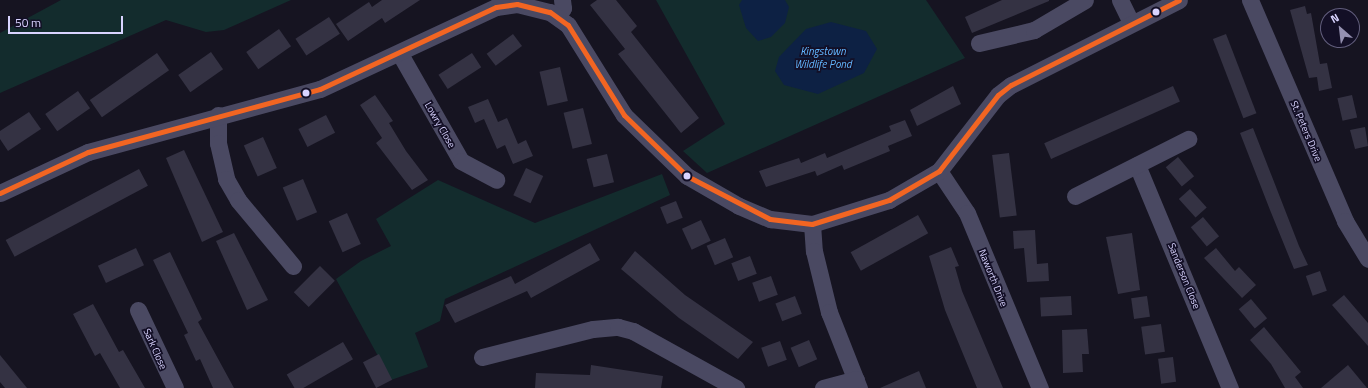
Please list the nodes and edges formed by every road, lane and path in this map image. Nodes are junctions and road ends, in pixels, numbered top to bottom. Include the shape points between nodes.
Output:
1 (562, 0) edge
2 (1085, 0) edge
3 (1120, 0) edge
4 (1179, 0) edge
5 (1250, 0) edge
6 (517, 2) edge
7 (557, 16) junction
8 (1131, 23) junction
9 (979, 43) dead end
10 (400, 54) junction
11 (218, 115) junction
12 (1188, 139) dead end
13 (1137, 165) junction
14 (939, 171) junction
15 (496, 180) dead end
16 (0, 193) edge
17 (1075, 196) dead end
18 (812, 224) junction
19 (1368, 259) edge
20 (292, 266) dead end
21 (138, 310) dead end
22 (482, 357) dead end
23 (857, 384) edge
24 (175, 388) edge
25 (736, 388) edge
26 (823, 388) edge
27 (1040, 388) edge
28 (1230, 388) edge

1 - 7 street via 564,8
2 - 9 street via 1034,30
3 - 8 street
4 - 8 street
5 - 19 street, St. Peters Drive via 1342,215
6 - 7 street via 534,5
6 - 10 street via 496,7
7 - 18 street via 575,34 624,115 667,160 707,189 739,206 770,219
8 - 14 street via 1011,85 998,95
10 - 11 street via 320,88
10 - 15 street, Lowry Close via 461,161
11 - 16 street via 88,152
11 - 20 street via 218,143 226,178 238,200
12 - 13 street
13 - 17 street
13 - 28 street, Sanderson Close
14 - 18 street via 889,200
14 - 27 street, Naworth Drive via 968,213
18 - 23 street via 814,251 829,312
21 - 24 street, Sark Close
22 - 25 street via 594,329 618,327 633,331
23 - 26 street

